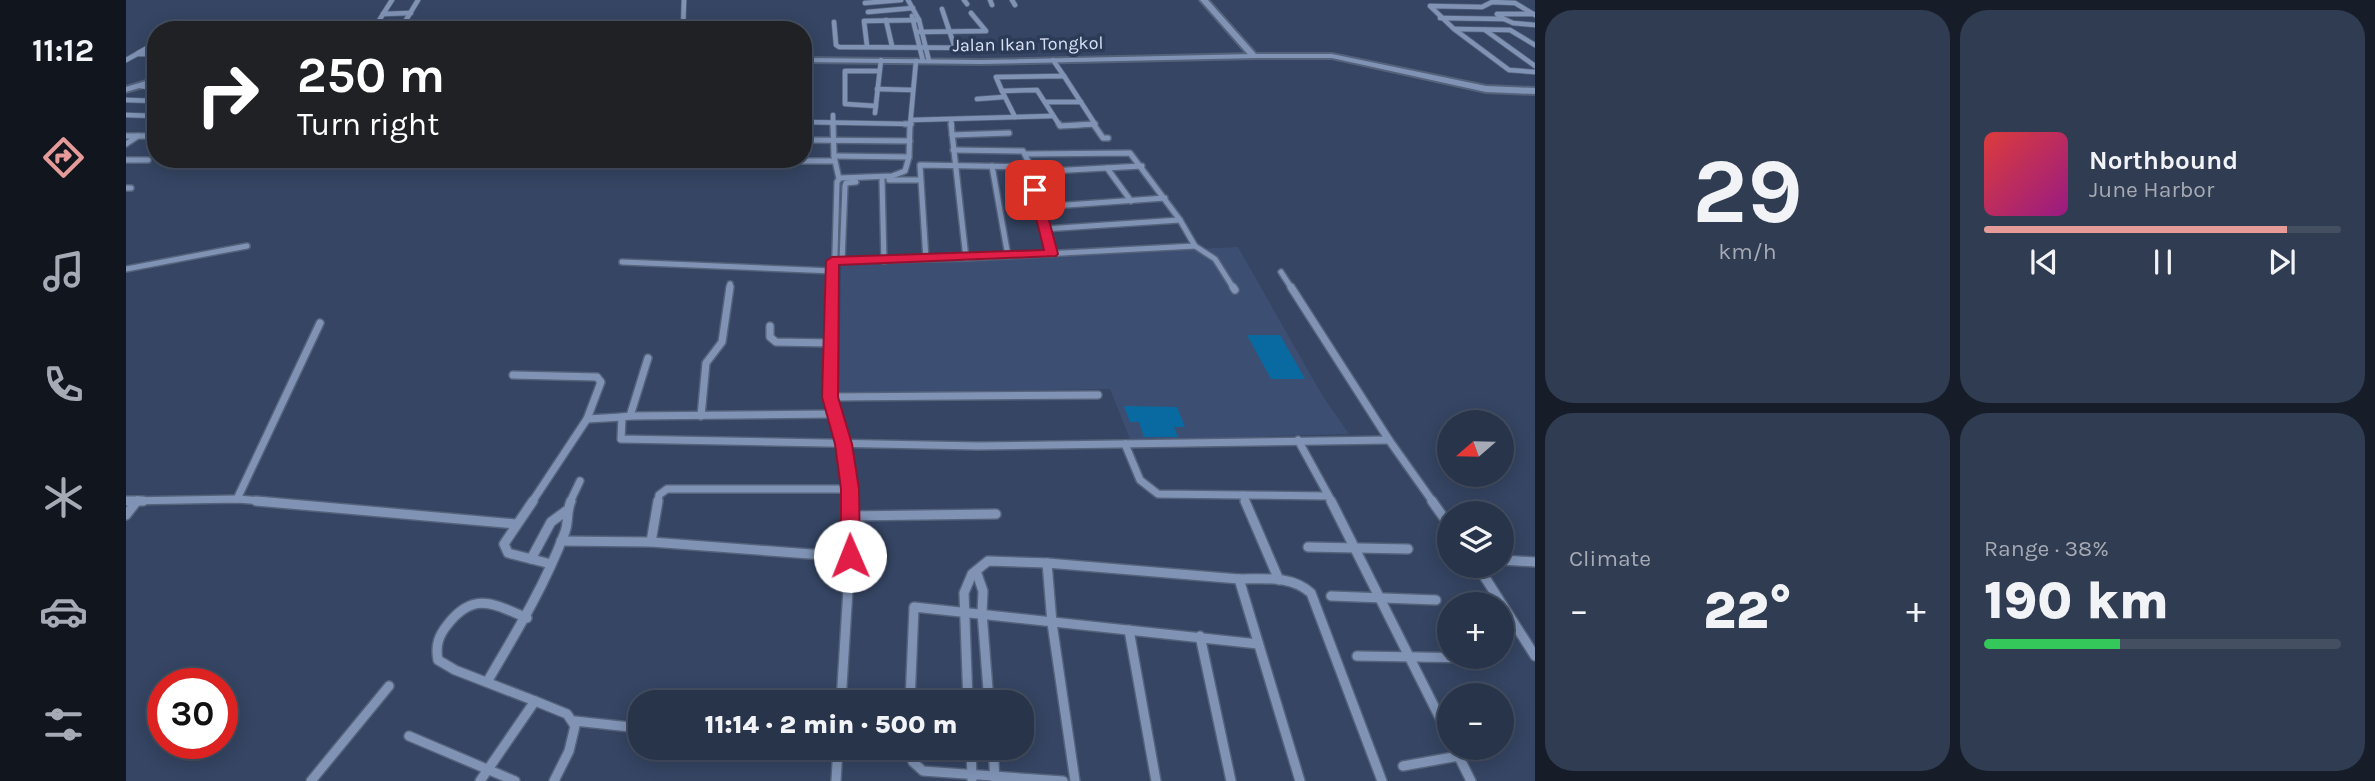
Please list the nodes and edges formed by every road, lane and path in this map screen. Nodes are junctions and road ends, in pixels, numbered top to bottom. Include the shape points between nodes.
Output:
1 (392, 0) edge
2 (418, 0) edge
3 (684, 0) edge
4 (901, 0) edge
5 (908, 0) edge
6 (1204, 0) edge
7 (1427, 0) edge
8 (865, 4) dead end
9 (1434, 6) junction
10 (912, 7) junction
11 (942, 9) dead end
12 (868, 12) dead end
13 (411, 13) junction
14 (971, 13) dead end
15 (1535, 14) edge
16 (383, 15) junction
17 (1440, 18) junction
18 (1470, 19) junction
19 (1504, 19) junction
20 (886, 20) junction
21 (916, 20) junction
22 (379, 21) edge
23 (406, 21) edge
24 (683, 21) edge
25 (834, 22) dead end
26 (1535, 25) edge
27 (1454, 29) junction
28 (1485, 30) junction
29 (920, 32) junction
30 (950, 32) junction
31 (974, 32) junction
32 (1535, 45) edge
33 (867, 46) junction
34 (892, 46) junction
35 (924, 47) junction
36 (147, 48) edge
37 (955, 48) junction
38 (981, 48) junction
39 (989, 48) dead end
40 (137, 54) junction
41 (147, 54) edge
42 (1254, 56) junction
43 (126, 60) edge
44 (812, 60) edge
45 (881, 60) junction
46 (1052, 60) junction
47 (923, 61) junction
48 (1535, 69) edge
49 (878, 71) junction
50 (1064, 76) junction
51 (147, 83) edge
52 (140, 86) junction
53 (147, 87) edge
54 (877, 89) junction
55 (126, 90) edge
56 (912, 90) junction
57 (1535, 90) edge
58 (1003, 94) junction
59 (976, 99) dead end
60 (126, 100) edge
61 (147, 101) edge
62 (1045, 102) junction
63 (1081, 102) junction
64 (876, 106) junction
65 (875, 113) dead end
66 (126, 115) edge
67 (833, 115) dead end
68 (147, 116) edge
69 (1052, 116) junction
70 (1016, 117) junction
71 (951, 120) junction
72 (812, 122) edge
73 (911, 122) junction
74 (834, 123) junction
75 (1094, 125) junction
76 (1009, 134) dead end
77 (952, 135) junction
78 (126, 136) edge
79 (138, 136) junction
80 (147, 136) edge
81 (1108, 138) dead end
82 (812, 140) edge
83 (834, 140) junction
84 (910, 141) junction
85 (126, 144) edge
86 (953, 150) junction
87 (1026, 154) junction
88 (909, 157) junction
89 (812, 159) edge
90 (834, 159) junction
91 (126, 160) edge
92 (147, 160) edge
93 (955, 166) junction
94 (992, 166) junction
95 (1142, 166) junction
96 (1107, 168) junction
97 (1031, 169) junction
98 (839, 179) junction
99 (882, 180) junction
100 (920, 180) junction
101 (1165, 198) junction
102 (1131, 201) junction
103 (1039, 207) junction
104 (1180, 220) junction
105 (1044, 229) junction
106 (247, 246) dead end
107 (1195, 246) junction
108 (1051, 254) junction
109 (1007, 256) junction
110 (966, 258) junction
111 (926, 260) junction
112 (832, 261) junction
113 (842, 261) junction
114 (884, 261) junction
115 (622, 262) dead end
116 (126, 269) edge
117 (833, 271) junction
118 (1281, 272) dead end
119 (730, 284) dead end
120 (1235, 290) dead end
121 (320, 323) dead end
122 (770, 326) dead end
123 (830, 342) junction
124 (648, 358) dead end
125 (513, 375) dead end
126 (1098, 395) dead end
127 (830, 397) junction
128 (834, 414) junction
129 (701, 415) junction
130 (626, 416) junction
131 (587, 419) junction
132 (1298, 440) junction
133 (1390, 440) junction
134 (844, 444) junction
135 (1125, 444) junction
136 (580, 481) dead end
137 (850, 489) junction
138 (1243, 495) junction
139 (1328, 496) junction
140 (237, 499) junction
141 (138, 500) junction
142 (126, 501) edge
143 (1437, 508) edge
144 (566, 511) junction
145 (996, 514) dead end
146 (126, 515) edge
147 (849, 516) junction
148 (516, 524) junction
149 (561, 541) junction
150 (651, 542) junction
151 (1308, 547) dead end
152 (1355, 548) junction
153 (1408, 550) dead end
154 (850, 556) junction
155 (531, 559) junction
156 (1514, 561) edge
157 (1535, 562) edge
158 (1047, 563) junction
159 (551, 564) junction
160 (976, 571) junction
161 (1485, 578) edge
162 (1239, 579) junction
163 (1279, 580) junction
164 (1331, 596) dead end
165 (1379, 598) junction
166 (1436, 600) dead end
167 (964, 611) junction
168 (982, 614) junction
169 (527, 618) junction
170 (1052, 623) junction
171 (1129, 630) junction
172 (1200, 636) junction
173 (1258, 645) junction
174 (1533, 651) edge
175 (1357, 656) dead end
176 (1409, 657) junction
177 (1437, 657) edge
178 (487, 682) junction
179 (388, 686) dead end
180 (842, 690) edge
181 (910, 690) edge
182 (967, 690) edge
183 (988, 690) edge
184 (535, 701) junction
185 (1437, 712) edge
186 (575, 721) junction
187 (628, 727) edge
188 (409, 736) dead end
189 (1437, 757) edge
190 (837, 760) edge
191 (912, 760) edge
192 (971, 760) edge
193 (994, 760) edge
194 (1461, 760) edge
195 (1403, 766) dead end
196 (488, 769) junction
197 (995, 778) edge
198 (972, 779) edge
199 (311, 781) edge
200 (480, 781) edge
201 (516, 781) edge
202 (554, 781) edge
203 (836, 781) edge
204 (1063, 781) edge
205 (1075, 781) edge
206 (1156, 781) edge
207 (1231, 781) edge
208 (1300, 781) edge
209 (1382, 781) edge
210 (1471, 781) edge

1 - 16 street
2 - 13 street
3 - 24 street
4 - 8 street
5 - 10 street
6 - 42 main road
7 - 9 street
9 - 15 street via 1515,3
9 - 17 street via 1430,6
10 - 12 street
10 - 21 street
11 - 30 street
13 - 16 street
13 - 23 street
14 - 31 street via 986,30
15 - 19 street via 1497,14
16 - 22 street
17 - 18 street
17 - 27 street
18 - 19 street
18 - 28 street
19 - 26 street
20 - 21 street
20 - 33 street via 863,22
20 - 34 street
21 - 29 street
25 - 33 street via 837,46
27 - 28 street
27 - 48 street via 1510,71
28 - 32 street via 1513,31
28 - 48 street
29 - 30 street
29 - 35 street
30 - 31 street
30 - 37 street
31 - 38 street
33 - 34 street
34 - 35 street
35 - 37 street
35 - 47 street
36 - 40 street
37 - 38 street
38 - 39 street
40 - 41 street
40 - 43 street
42 - 46 street, Jalan Ikan Tongkol
42 - 57 main road via 1332,56 1486,89
44 - 45 street, Jalan Ikan Tongkol
45 - 47 street, Jalan Ikan Tongkol
45 - 49 street
46 - 47 street, Jalan Ikan Tongkol
46 - 50 street
47 - 56 street
49 - 54 street
49 - 64 street via 845,71 845,104
50 - 58 street via 996,76
50 - 63 street
51 - 52 street
52 - 53 street
52 - 55 street
54 - 56 street
54 - 64 street
56 - 73 street
58 - 59 street
58 - 62 street via 1036,90
58 - 70 street
60 - 61 street
62 - 63 street
62 - 69 street
63 - 75 street
64 - 65 street
66 - 68 street
67 - 74 street
69 - 70 street
69 - 75 street via 1060,126
70 - 71 street
71 - 73 street
71 - 77 street
72 - 74 street
73 - 74 street
73 - 84 street
74 - 83 street
75 - 81 street
76 - 77 street
77 - 86 street
78 - 79 street
79 - 80 street
79 - 85 street
82 - 83 street
83 - 84 street
83 - 90 street
84 - 88 street
86 - 87 street via 1018,149
86 - 93 street
87 - 95 street via 1126,151
87 - 97 street
88 - 90 street
88 - 98 street via 905,171 898,175
89 - 90 street
90 - 98 street
91 - 92 street
93 - 94 street
93 - 100 street via 920,165
93 - 110 street
94 - 97 street
94 - 109 street
95 - 96 street
95 - 101 street
96 - 97 street
96 - 102 street
97 - 103 street
98 - 112 street
99 - 100 street
99 - 113 street via 846,183
99 - 114 street
100 - 111 street
101 - 102 street
101 - 104 street
102 - 103 street
103 - 105 street
104 - 105 street
104 - 107 street
105 - 108 street
106 - 116 street
107 - 108 street
107 - 120 street via 1212,257
108 - 109 street
109 - 110 street
110 - 111 street
111 - 114 street
112 - 113 street
112 - 117 street
113 - 114 street
115 - 117 street
117 - 123 street
118 - 133 street
119 - 129 street via 722,342 706,363
121 - 140 street
122 - 123 street via 770,337 776,342
123 - 127 street
124 - 130 street
125 - 131 street via 600,378
126 - 127 street
127 - 128 street
128 - 129 street
128 - 134 street
129 - 130 street
130 - 131 street
130 - 134 street via 621,439
131 - 148 street
132 - 133 street
132 - 135 street
132 - 139 street
133 - 143 street
134 - 135 street
134 - 137 street
135 - 138 street via 1140,484 1150,491
136 - 144 street
137 - 147 street
137 - 150 street via 667,489 659,495
138 - 139 street
138 - 163 street
139 - 152 street
140 - 141 street
140 - 148 street
141 - 142 street
141 - 146 street
144 - 149 street via 569,520
144 - 155 street via 551,522
145 - 147 street
147 - 154 street
148 - 155 street via 503,547 508,554
149 - 150 street
149 - 159 street
150 - 154 street
151 - 152 street
152 - 153 street
152 - 165 street
154 - 180 street
155 - 159 street
156 - 157 street
158 - 160 street via 988,561
158 - 162 street
158 - 170 street
159 - 169 street
160 - 167 street via 966,584
160 - 168 street via 984,590
161 - 174 street
162 - 163 street
162 - 173 street
163 - 209 street via 1301,584 1311,593
164 - 165 street
165 - 166 street
165 - 176 street
167 - 168 street
167 - 181 street via 914,607
167 - 182 street
168 - 170 street
168 - 183 street
169 - 178 street
169 - 178 street via 483,601 471,602 459,609 438,638 438,660
170 - 171 street
170 - 205 street
171 - 172 street
171 - 206 street
172 - 173 street
172 - 207 street
173 - 208 street
175 - 176 street
176 - 177 street
176 - 185 street
178 - 184 street
179 - 199 street
184 - 186 street
184 - 196 street
186 - 187 street
186 - 202 street via 577,730
188 - 196 street
189 - 195 street
190 - 203 street
191 - 198 street via 923,771
192 - 198 street
193 - 197 street
194 - 210 street
196 - 200 street
196 - 201 street
197 - 198 street
197 - 204 street

